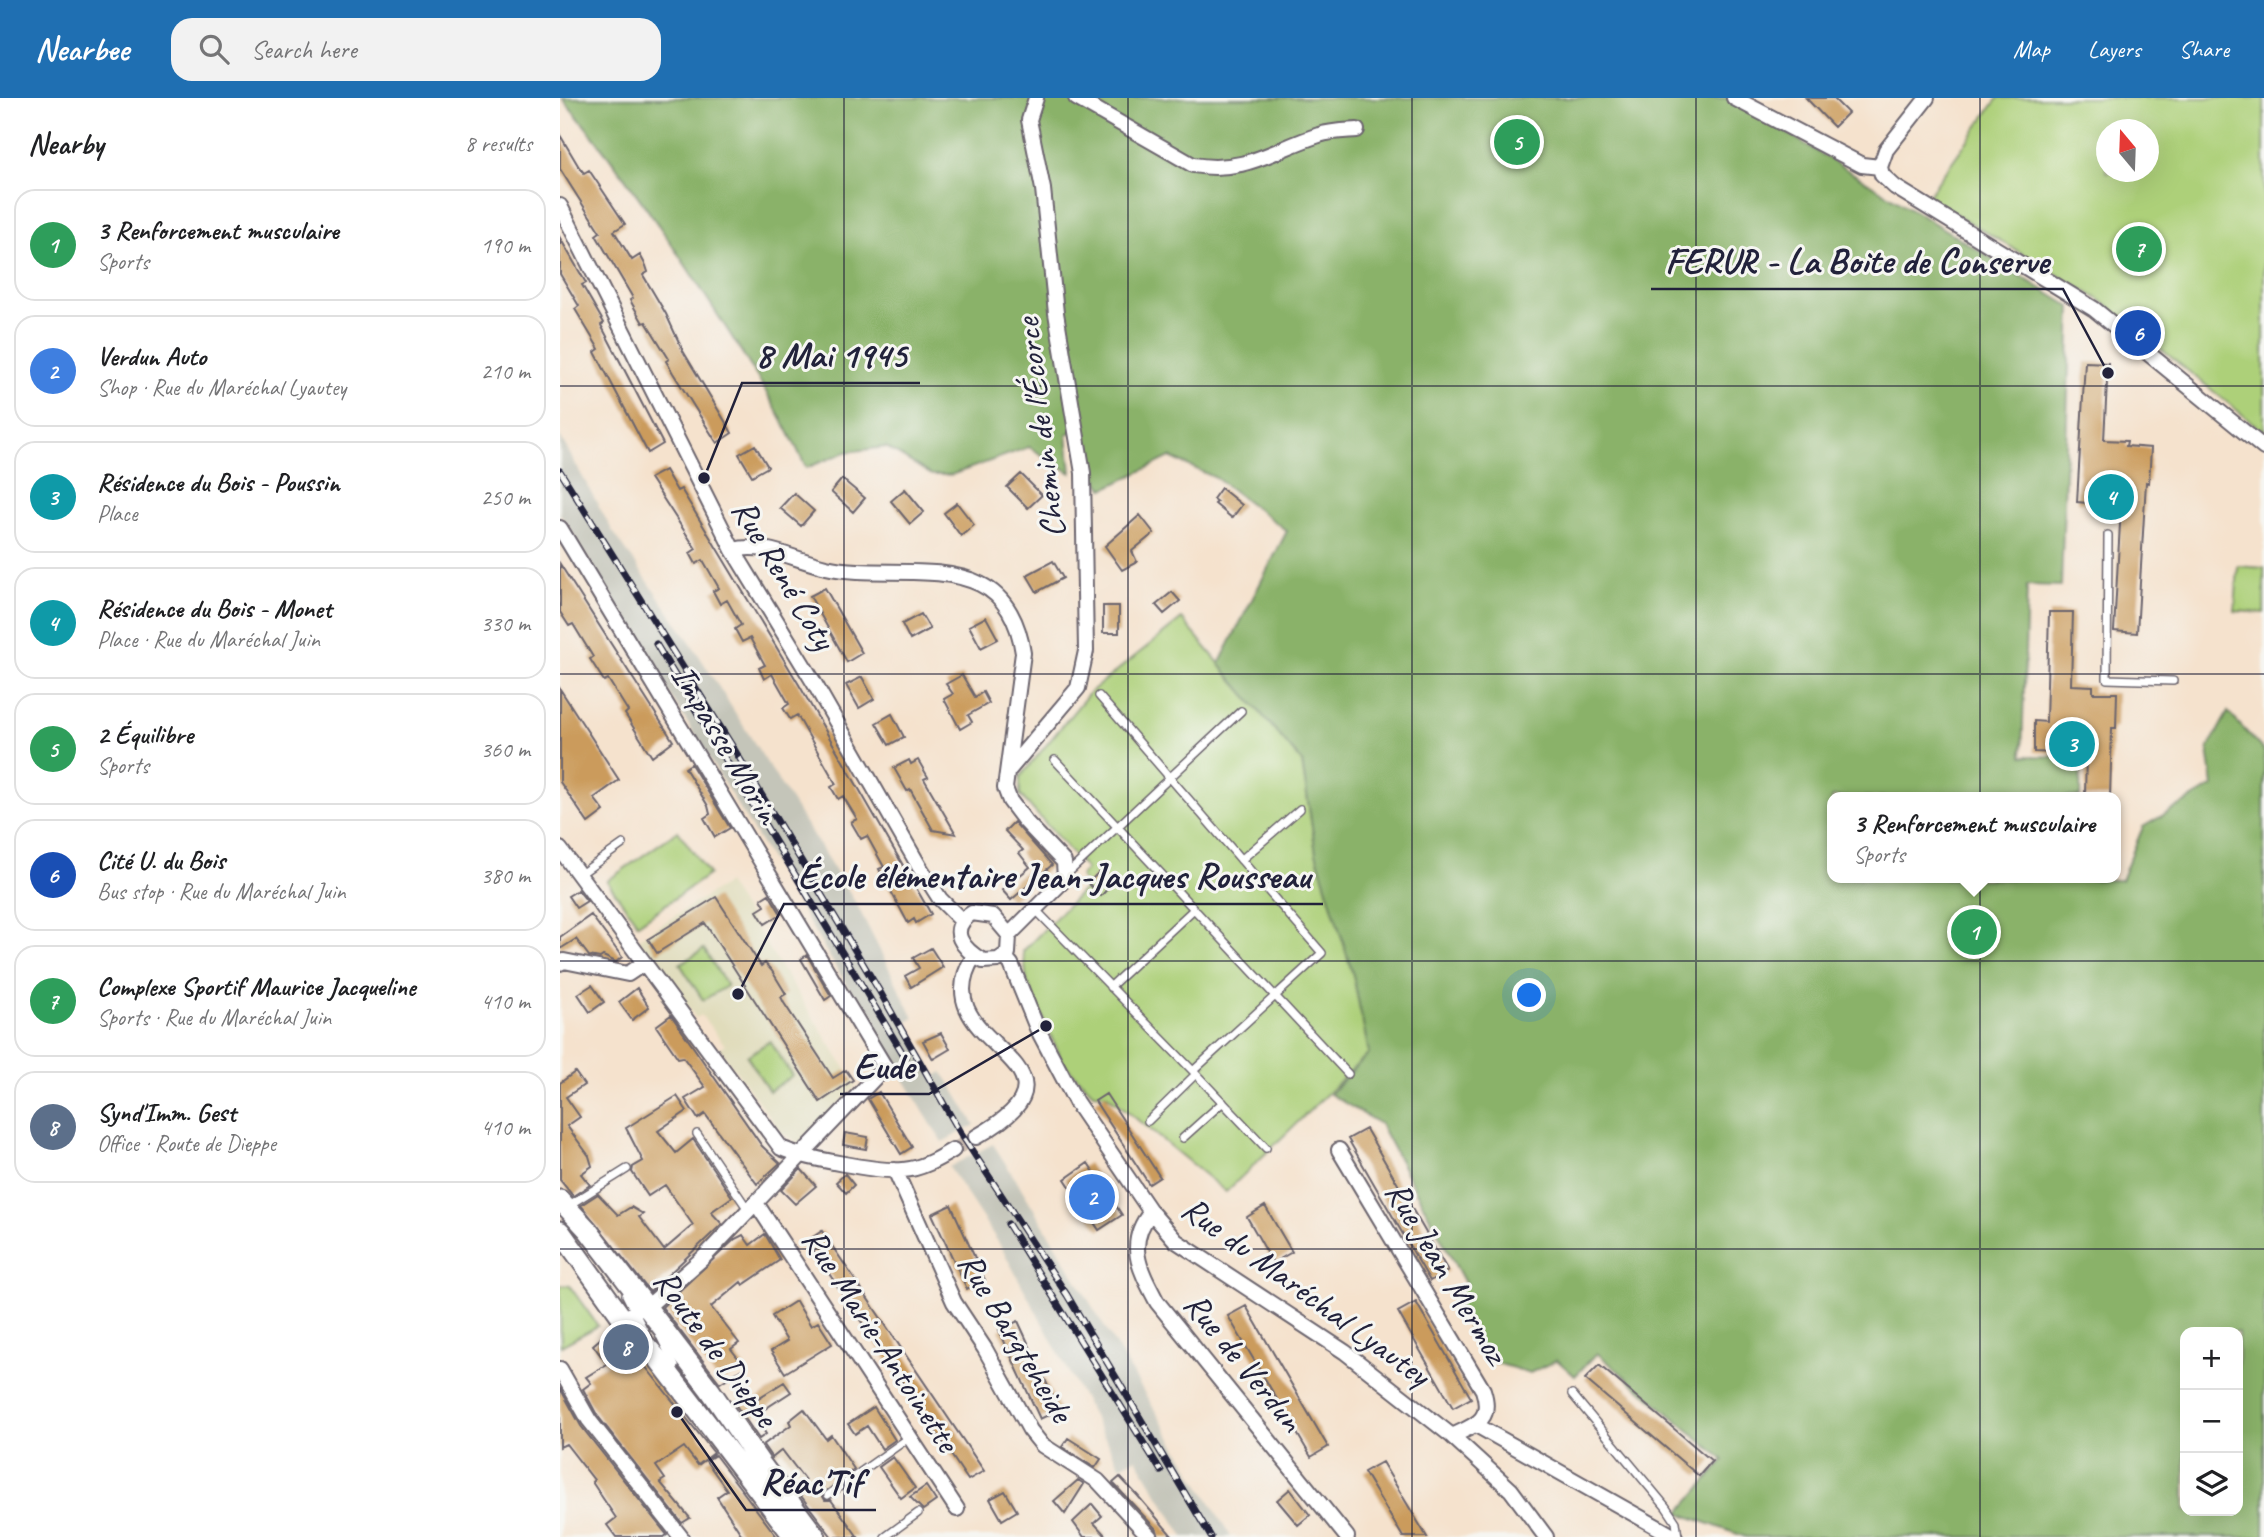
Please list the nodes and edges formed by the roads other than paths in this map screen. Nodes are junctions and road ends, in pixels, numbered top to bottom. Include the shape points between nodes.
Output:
1 (1036, 98) edge
2 (1076, 98) edge
3 (1734, 98) edge
4 (1927, 98) edge
5 (1357, 130) dead end
6 (1880, 167) junction
7 (560, 206) edge
8 (2264, 448) edge
9 (560, 528) edge
10 (2108, 535) dead end
11 (733, 550) junction
12 (2173, 681) dead end
13 (1099, 696) dead end
14 (1241, 710) dead end
15 (1055, 760) dead end
16 (1008, 771) junction
17 (1170, 778) junction
18 (1300, 809) dead end
19 (1117, 827) junction
20 (622, 844) dead end
21 (560, 849) edge
22 (1241, 860) junction
23 (1066, 875) junction
24 (578, 876) junction
25 (1035, 909) junction
26 (1194, 909) junction
27 (961, 920) junction
28 (1009, 935) junction
29 (974, 956) junction
30 (1004, 956) junction
31 (560, 963) edge
32 (643, 964) junction
33 (1110, 987) junction
34 (1275, 995) junction
35 (1195, 1072) junction
36 (1348, 1074) dead end
37 (1223, 1102) junction
38 (1148, 1121) dead end
39 (697, 1135) dead end
40 (976, 1137) tunnel mouth
41 (1183, 1138) dead end
42 (1266, 1148) dead end
43 (953, 1150) tunnel mouth
44 (1339, 1150) dead end
45 (799, 1155) junction
46 (627, 1169) dead end
47 (895, 1170) junction
48 (562, 1207) edge
49 (753, 1207) junction
50 (1151, 1212) junction
51 (560, 1231) edge
52 (639, 1312) junction
53 (560, 1369) edge
54 (1572, 1394) dead end
55 (1476, 1425) junction
56 (1452, 1436) junction
57 (910, 1437) junction
58 (828, 1495) dead end
59 (957, 1509) dead end
60 (918, 1513) dead end
61 (681, 1537) edge
62 (794, 1537) edge
63 (809, 1537) edge
64 (816, 1537) edge
65 (886, 1537) edge
66 (1150, 1537) edge
67 (1347, 1537) edge
68 (1546, 1537) edge
69 (1677, 1537) edge

1 - 16 street, Chemin de l'Écorce via 1029,120 1083,473 1086,651 1078,688
2 - 5 street via 1193,164 1213,168 1238,167 1322,134
3 - 6 street via 1862,165
4 - 6 street via 1886,150
6 - 8 street via 1895,187 2094,309
7 - 11 street, Rue René Coty
9 - 45 street, Impasse Morin via 885,1067
10 - 12 lane via 2107,679
11 - 16 street via 759,547 854,572 932,574 981,584 1015,622 1023,653
11 - 27 street, Rue René Coty via 919,866 940,899
13 - 17 lane
14 - 17 lane
15 - 19 lane
16 - 23 street via 1005,788 1010,801 1064,862
17 - 19 lane
17 - 22 lane
18 - 22 lane
19 - 23 lane
19 - 26 lane
20 - 24 lane
21 - 24 street
22 - 34 lane via 1322,953
23 - 25 street
24 - 32 street
25 - 28 street
25 - 33 lane
26 - 33 lane
26 - 34 lane
27 - 28 street via 972,913 993,916
27 - 29 street via 958,935
28 - 30 street
29 - 30 street via 990,961
29 - 40 street via 964,975 969,1013 983,1035 1022,1071 1025,1095 1015,1112
30 - 50 street, Rue du Maréchal Lyautey via 1065,1082
31 - 32 street via 628,974
32 - 45 street via 772,1139
33 - 35 lane
34 - 35 lane
34 - 36 lane
35 - 37 lane
35 - 38 lane
37 - 41 lane
37 - 42 lane
39 - 49 lane
43 - 47 street via 912,1169
44 - 55 street, Rue Jean Mermoz via 1483,1390 1488,1405
45 - 47 street
45 - 49 street
46 - 48 lane
47 - 66 street, Rue Bargteheide via 954,1302 1030,1430 1042,1445 1098,1481
48 - 52 main road, Route de Dieppe
49 - 52 street via 703,1258
49 - 57 street, Rue Marie-Antoinette
50 - 56 street, Rue du Maréchal Lyautey via 1176,1241 1345,1352
50 - 67 street, Rue de Verdun via 1139,1227 1138,1265 1157,1302
51 - 52 main road, Route de Dieppe
52 - 62 main road, Route de Dieppe via 659,1359
52 - 63 lane via 670,1359
52 - 64 main road, Route de Dieppe via 710,1390
53 - 61 street via 589,1420
54 - 69 lane via 1659,1497 1676,1522
55 - 56 street
55 - 69 street
56 - 68 street, Rue du Maréchal Lyautey via 1511,1490
57 - 58 lane
57 - 59 street, Rue Marie-Antoinette
60 - 65 lane

